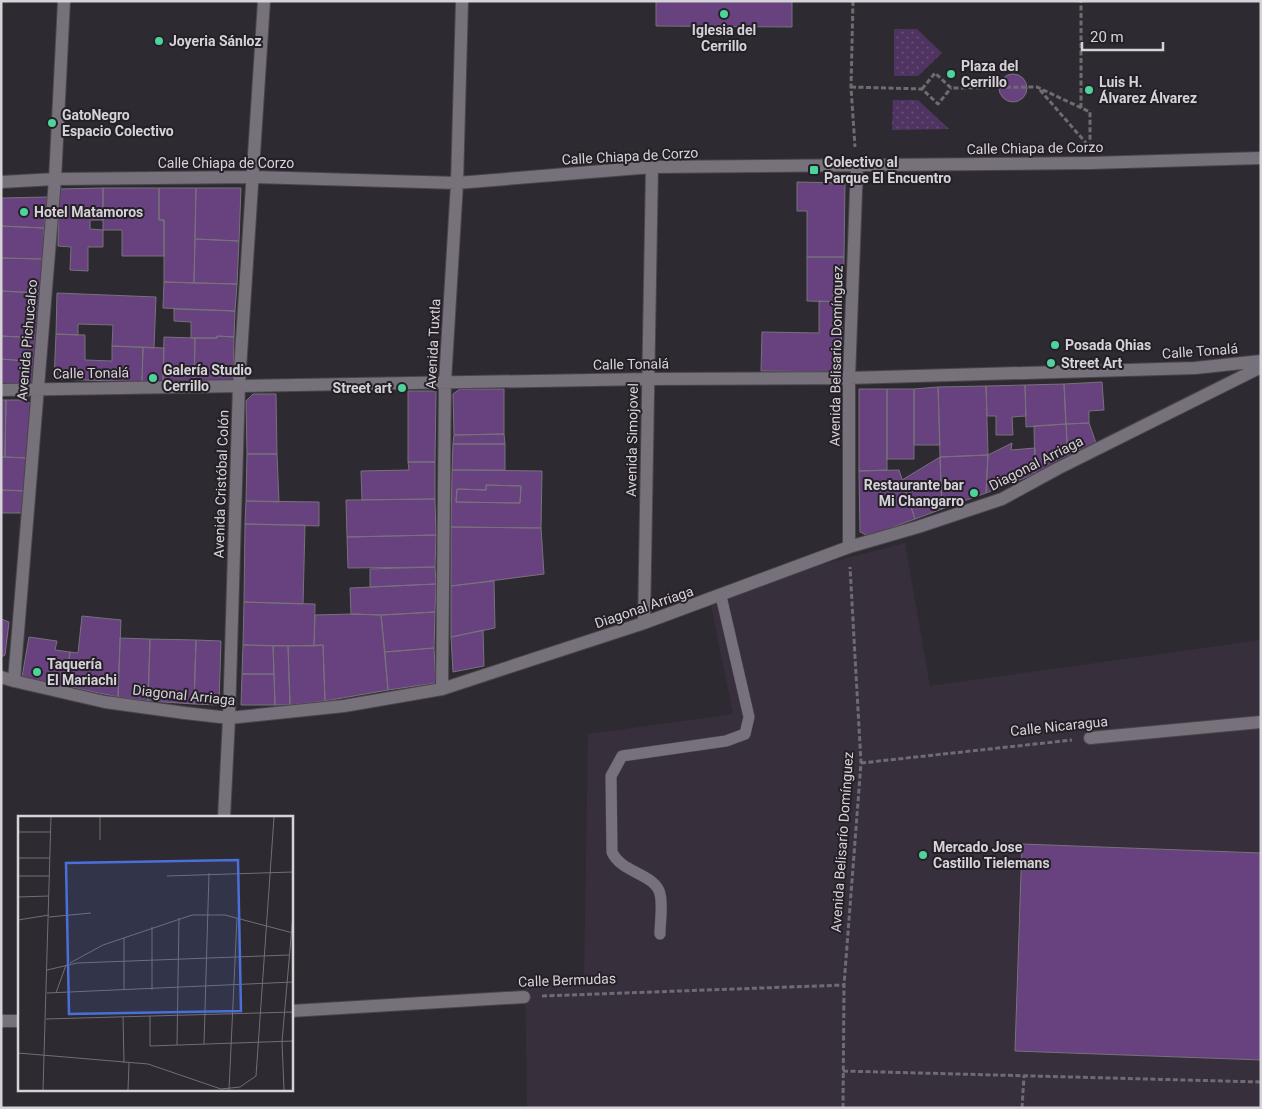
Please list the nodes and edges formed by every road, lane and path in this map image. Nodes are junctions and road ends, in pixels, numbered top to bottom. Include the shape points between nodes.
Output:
1 (64, 1) edge
2 (264, 1) edge
3 (462, 1) edge
4 (853, 1) edge
5 (1081, 1) edge
6 (852, 87) junction
7 (1038, 87) junction
8 (951, 88) junction
9 (922, 89) junction
10 (1081, 108) junction
11 (1261, 158) edge
12 (857, 165) junction
13 (652, 167) junction
14 (253, 177) junction
15 (55, 179) junction
16 (1, 182) edge
17 (457, 183) junction
18 (1261, 361) edge
19 (1261, 367) edge
20 (849, 378) junction
21 (648, 379) junction
22 (445, 382) junction
23 (239, 385) junction
24 (38, 388) junction
25 (1, 390) edge
26 (849, 548) junction
27 (721, 596) junction
28 (644, 623) junction
29 (1, 677) edge
30 (14, 681) junction
31 (442, 689) junction
32 (229, 718) junction
33 (1261, 722) edge
34 (1090, 738) joint
35 (861, 763) junction
36 (224, 816) edge
37 (660, 934) dead end
38 (844, 985) junction
39 (524, 997) joint
40 (292, 1011) edge
41 (1, 1021) edge
42 (18, 1021) edge
43 (843, 1071) junction
44 (1024, 1076) junction
45 (1261, 1082) edge
46 (843, 1108) edge
47 (1022, 1108) edge

1 - 15 street, Avenida Pichucalco
2 - 14 street, Avenida Cristóbal Colón
3 - 17 street, Avenida Tuxtla
4 - 6 path
5 - 10 path
6 - 9 path
6 - 12 path
7 - 8 path
7 - 10 path
7 - 10 path via 1090,147 1090,112
8 - 9 path via 938,104
8 - 9 path via 935,73
11 - 12 street, Calle Chiapa de Corzo
12 - 13 street, Calle Chiapa de Corzo
12 - 20 street, Avenida Belisario Domínguez
13 - 17 street, Calle Chiapa de Corzo
13 - 21 street, Avenida Simojovel
14 - 15 street, Calle Chiapa de Corzo
14 - 17 street, Calle Chiapa de Corzo
14 - 23 street, Avenida Cristóbal Colón
15 - 16 street, Calle Chiapa de Corzo
15 - 24 street, Avenida Pichucalco
17 - 22 street, Avenida Tuxtla
18 - 20 street, Calle Tonalá via 1195,368
19 - 26 street, Diagonal Arriaga via 1002,499
20 - 21 street, Calle Tonalá
20 - 26 street, Avenida Belisario Domínguez
21 - 22 street, Calle Tonalá
21 - 28 street, Avenida Simojovel
22 - 23 street, Calle Tonalá
22 - 31 street, Avenida Tuxtla
23 - 24 street, Calle Tonalá
23 - 32 street, Avenida Cristóbal Colón
24 - 25 street, Calle Tonalá
24 - 30 street, Avenida Pichucalco
26 - 27 street, Diagonal Arriaga
26 - 35 path, Avenida Belisarío Domínguez
27 - 28 street, Diagonal Arriaga
27 - 37 lane via 749,717 746,734 726,742 622,756 611,776 612,852 616,861 655,883 660,894
28 - 31 street, Diagonal Arriaga
29 - 30 street, Diagonal Arriaga
30 - 32 street, Diagonal Arriaga via 105,702
31 - 32 street, Diagonal Arriaga via 344,706
32 - 36 street, Avenida Cristóbal Colón
33 - 34 street, Calle Nicaragua
34 - 35 path, Calle Nicaragua
35 - 38 path, Avenida Belisarío Domínguez
38 - 39 path, Calle Bermudas
38 - 43 path, Avenida Belisarío Domínguez
39 - 40 street, Calle Bermudas
41 - 42 street
43 - 44 path
43 - 46 path, Avenida Belisarío Domínguez
44 - 45 path
44 - 47 path

